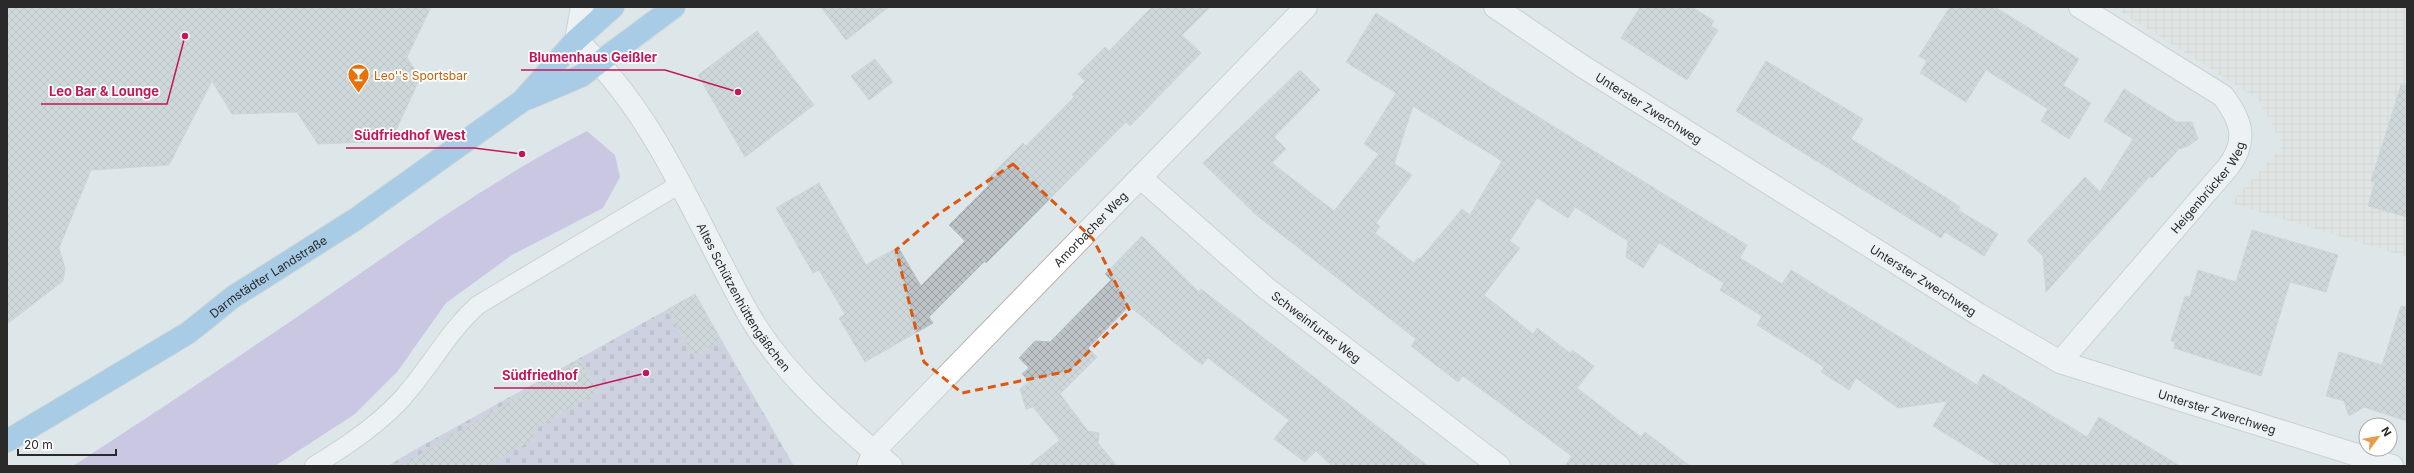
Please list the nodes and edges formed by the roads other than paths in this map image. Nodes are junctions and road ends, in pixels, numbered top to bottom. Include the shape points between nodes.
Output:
1 (582, 7) edge
2 (613, 7) edge
3 (674, 7) edge
4 (1306, 7) edge
5 (1495, 7) edge
6 (2080, 7) edge
7 (576, 40) junction
8 (600, 62) junction
9 (522, 101) junction
10 (1141, 178) junction
11 (680, 184) junction
12 (2060, 362) junction
13 (7, 441) edge
14 (871, 459) edge
15 (314, 466) edge
16 (891, 466) edge
17 (1499, 466) edge
18 (2392, 466) edge

1 - 7 street
2 - 7 main road, Darmstädter Landstraße
3 - 8 main road, Darmstädter Landstraße
4 - 10 street, Amorbacher Weg
5 - 12 street, Unterster Zwerchweg via 1582,66 1978,314
6 - 12 street, Heigenbrücker Weg via 2223,96 2232,108 2242,137 2236,156 2228,167
7 - 8 street, Altes Schützenhüttengäßchen
7 - 9 main road, Darmstädter Landstraße
8 - 9 main road, Darmstädter Landstraße via 581,76
8 - 11 street, Altes Schützenhüttengäßchen via 630,101
9 - 13 main road, Darmstädter Landstraße via 356,219 233,297 188,333
10 - 14 street, Amorbacher Weg
10 - 17 street, Schweinfurter Weg via 1266,288
11 - 14 street, Altes Schützenhüttengäßchen via 750,316 778,357
11 - 15 lane via 478,305 462,319 410,390 372,426
12 - 18 street, Unterster Zwerchweg
14 - 16 street, Altes Schützenhüttengäßchen

